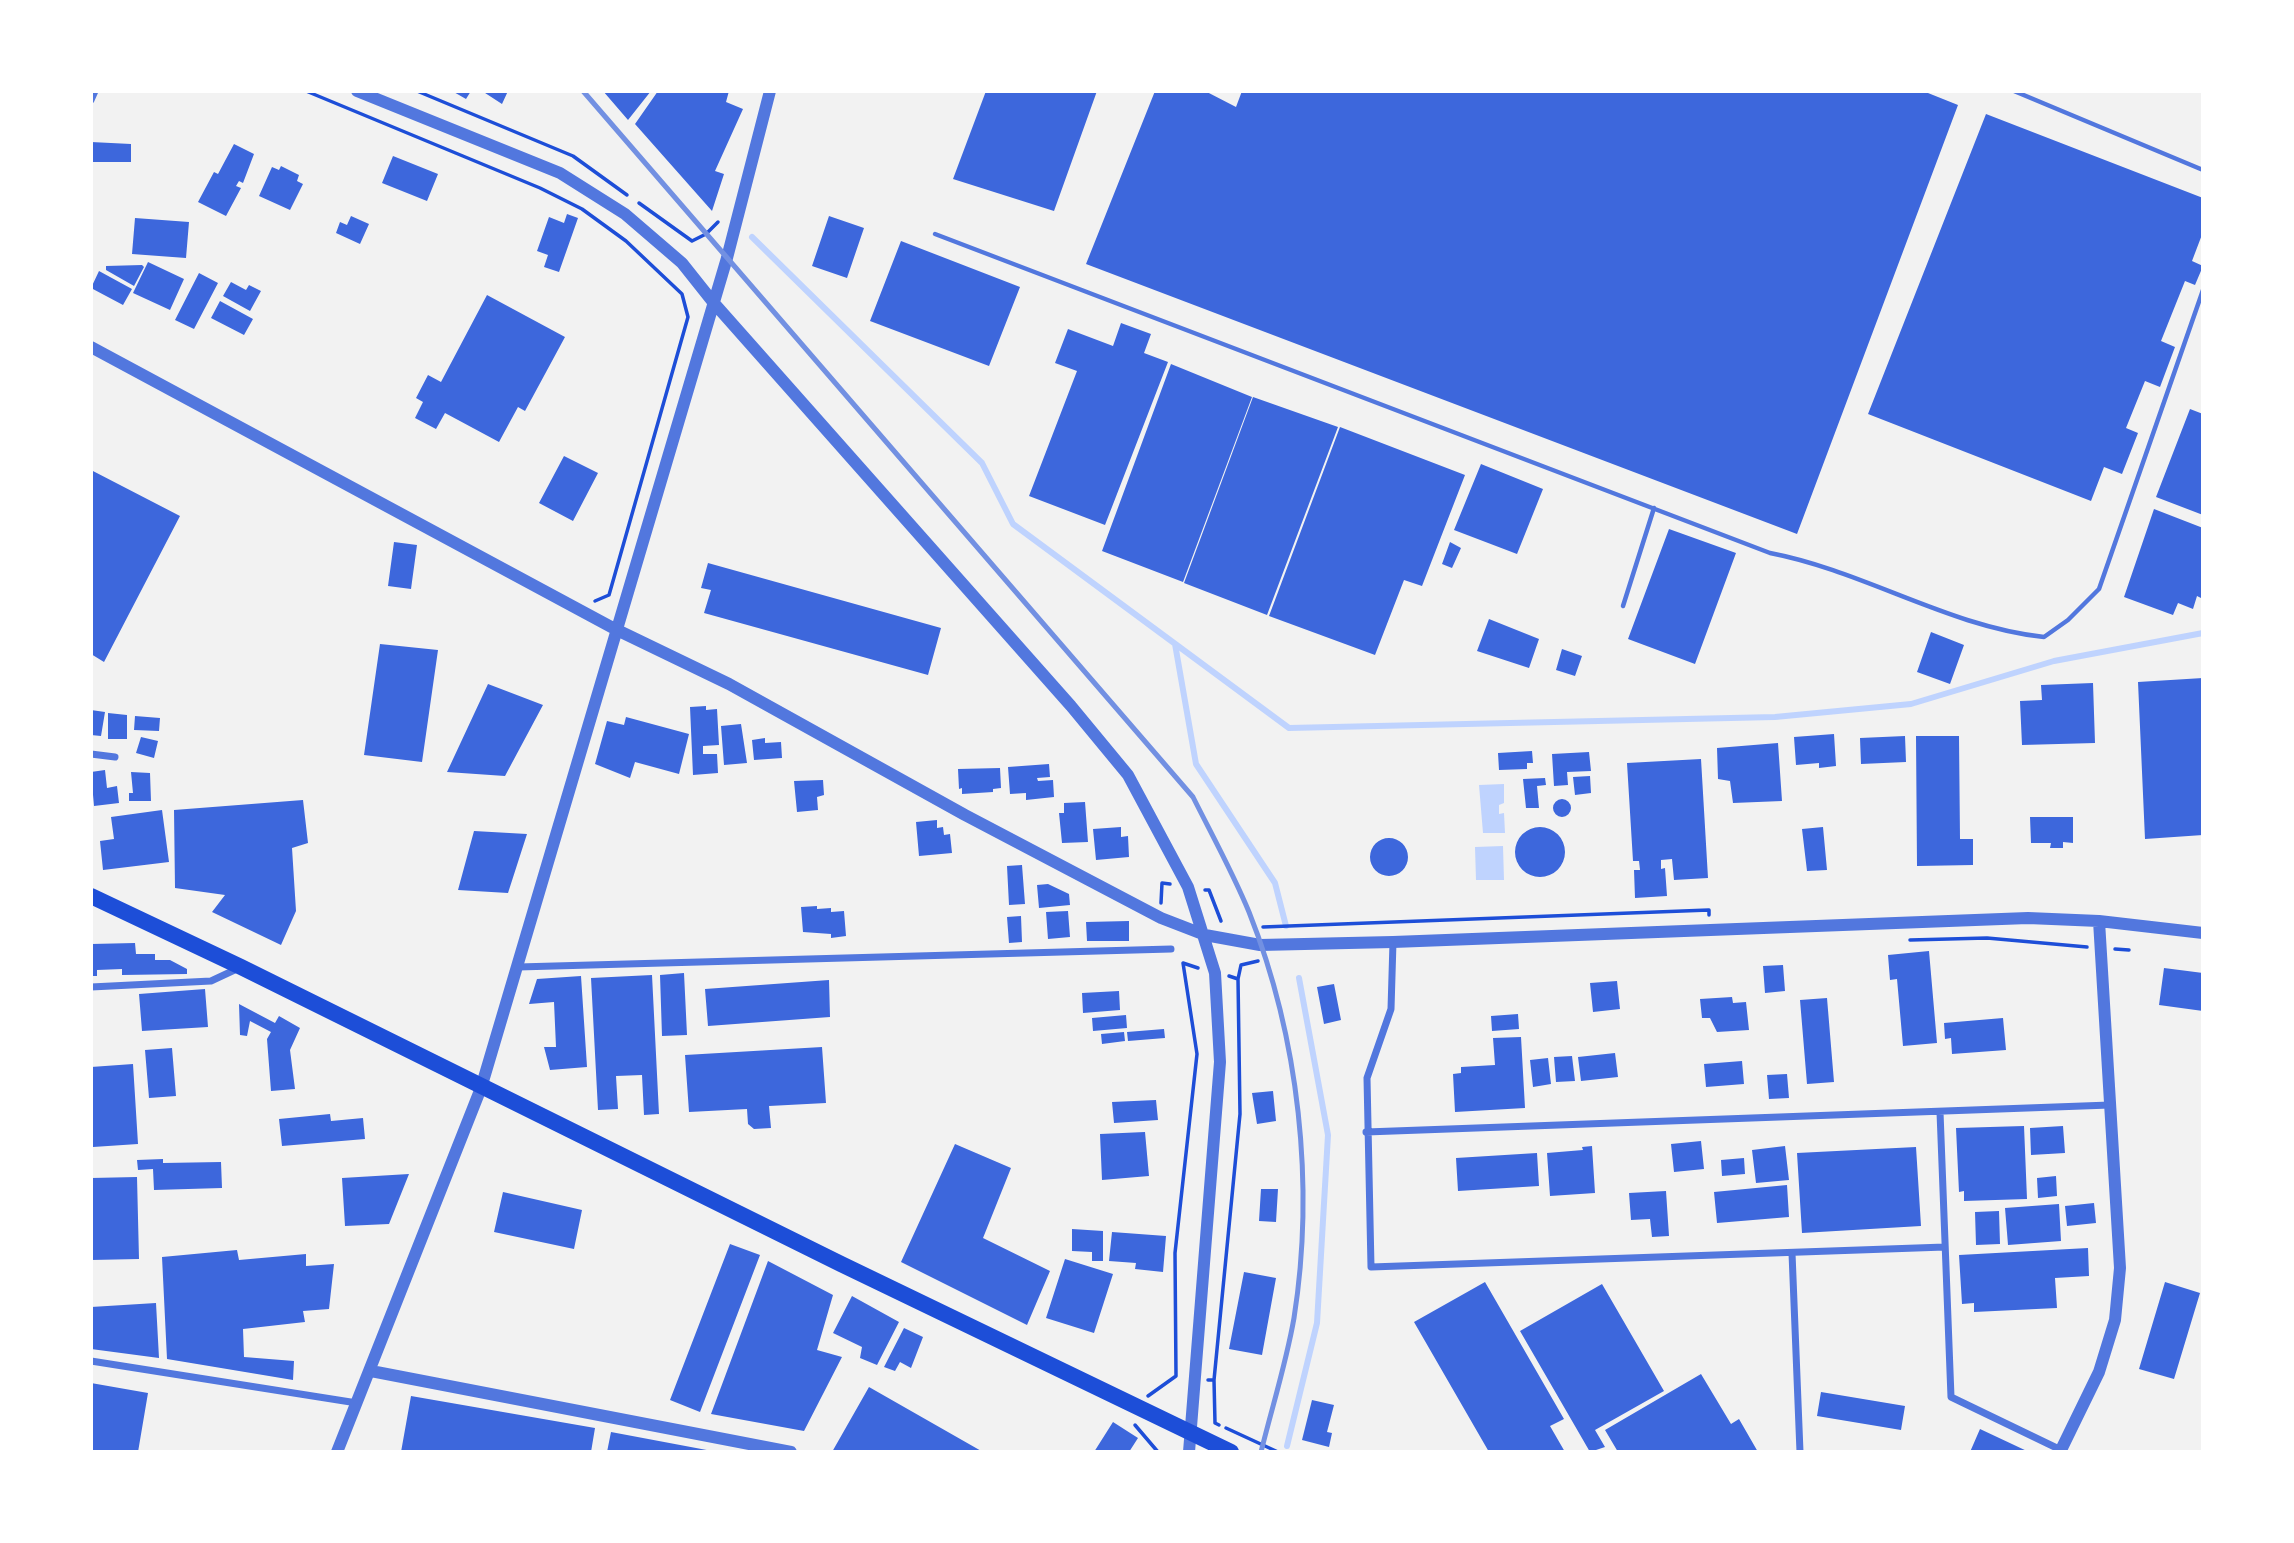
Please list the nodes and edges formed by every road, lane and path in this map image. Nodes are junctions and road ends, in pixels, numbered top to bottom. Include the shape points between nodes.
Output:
1 (95, 91) edge
2 (306, 91) edge
3 (357, 91) edge
4 (770, 91) edge
5 (2014, 91) edge
6 (91, 100) edge
7 (2203, 170) edge
8 (935, 234) dead end
9 (2203, 290) edge
10 (713, 302) junction
11 (91, 348) edge
12 (1654, 508) junction
13 (594, 601) dead end
14 (1623, 606) dead end
15 (615, 629) junction
16 (91, 754) edge
17 (115, 757) dead end
18 (91, 896) edge
19 (2099, 921) junction
20 (1273, 927) dead end
21 (1711, 930) junction
22 (2203, 933) edge
23 (1205, 935) junction
24 (1904, 940) dead end
25 (1393, 942) junction
26 (2101, 947) junction
27 (1171, 949) dead end
28 (2129, 950) dead end
29 (241, 967) junction
30 (518, 967) junction
31 (1238, 979) dead end
32 (91, 987) edge
33 (481, 1088) junction
34 (2110, 1105) junction
35 (1940, 1112) junction
36 (1366, 1132) junction
37 (1945, 1247) junction
38 (1792, 1254) junction
39 (91, 1361) edge
40 (371, 1371) junction
41 (1194, 1378) junction
42 (1214, 1381) junction
43 (1150, 1393) dead end
44 (358, 1403) junction
45 (1191, 1432) junction
46 (2060, 1451) edge
47 (337, 1452) edge
48 (792, 1452) edge
49 (1189, 1452) edge
50 (1231, 1452) edge
51 (1278, 1452) edge
52 (1800, 1452) edge

1 - 6 street
2 - 13 path via 582,209 626,241 682,293 688,317 609,595
3 - 10 street via 560,173 625,214 682,263
4 - 10 street
5 - 7 lane
8 - 12 lane
9 - 12 lane via 2099,589 2044,637 2007,633 1806,560 1770,553
10 - 15 street
10 - 23 street via 1128,775 1188,887
11 - 15 street
12 - 14 lane
15 - 23 street via 729,684 1161,918
15 - 30 street
16 - 17 street
18 - 29 highway
19 - 21 street via 2028,918
19 - 22 street
19 - 26 street
20 - 21 path via 1709,910
21 - 25 street
23 - 25 street via 1260,945
23 - 41 street via 1215,973 1220,1062
24 - 26 path via 1987,939
25 - 36 street via 1391,1009 1367,1078
26 - 28 path
26 - 34 street
27 - 30 street
29 - 32 street via 211,981
29 - 33 highway
30 - 33 street
31 - 42 path via 1240,1114
33 - 40 street
33 - 45 highway
34 - 35 street
34 - 46 street via 2120,1268 2115,1320 2099,1373
35 - 36 street
35 - 37 street
36 - 38 street via 1371,1267
37 - 38 street
37 - 46 street via 1951,1397
38 - 52 street
39 - 44 street
40 - 44 street
40 - 48 street
41 - 42 path
41 - 43 path via 1176,1376
41 - 45 street
42 - 51 path via 1215,1423
44 - 47 street
45 - 49 street
45 - 50 highway

